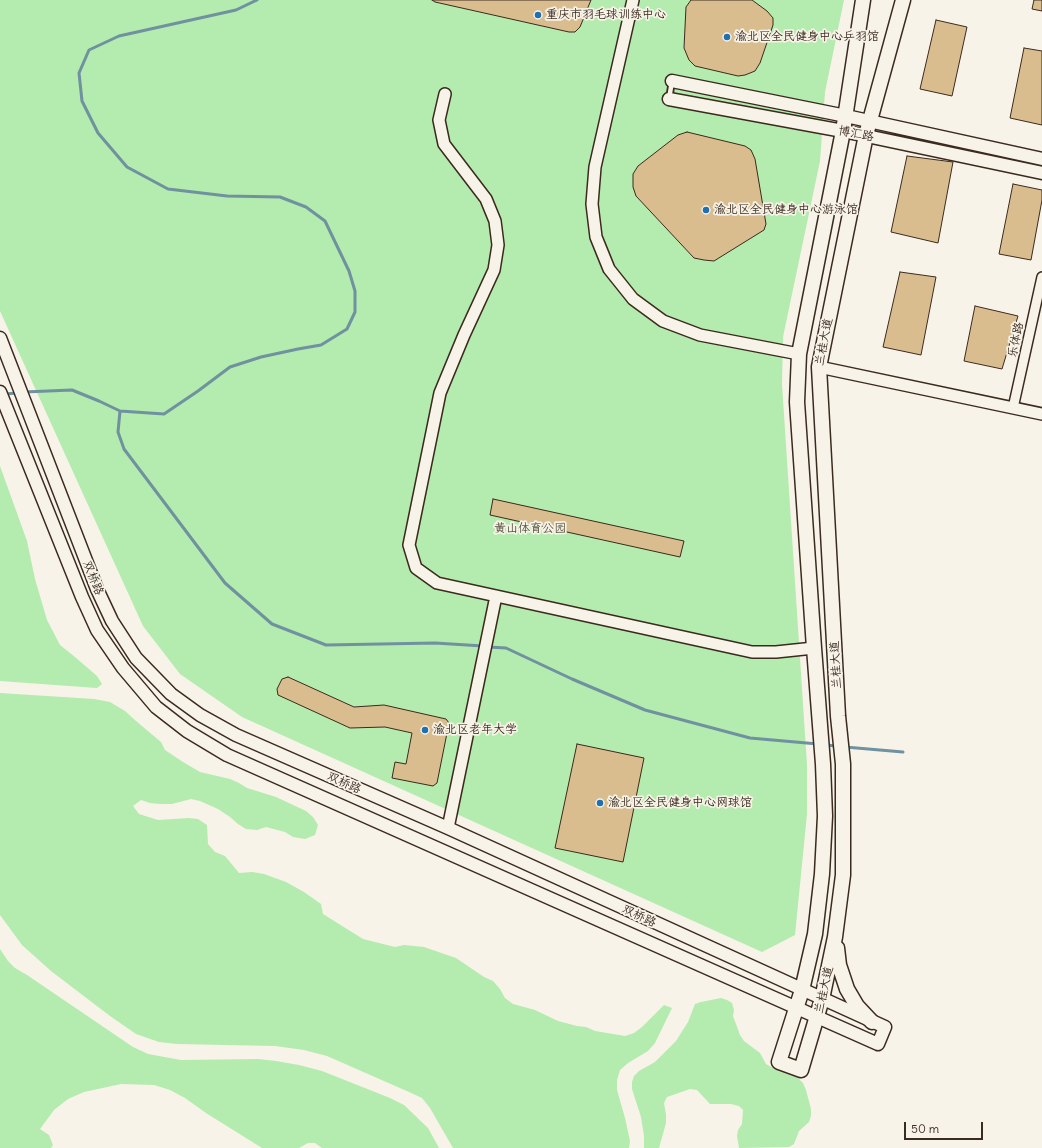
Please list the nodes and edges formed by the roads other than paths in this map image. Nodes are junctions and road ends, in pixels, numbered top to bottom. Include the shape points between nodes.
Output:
1 (633, 0) edge
2 (863, 0) edge
3 (903, 0) edge
4 (672, 81) joint
5 (445, 94) dead end
6 (669, 99) joint
7 (846, 116) junction
8 (870, 122) junction
9 (843, 131) junction
10 (866, 135) junction
11 (1042, 159) edge
12 (1042, 173) edge
13 (1042, 277) edge
14 (0, 338) edge
15 (799, 354) junction
16 (819, 367) junction
17 (0, 392) edge
18 (1013, 408) junction
19 (1042, 414) edge
20 (496, 596) junction
21 (814, 648) junction
22 (448, 828) junction
23 (835, 937) junction
24 (802, 990) junction
25 (822, 999) junction
26 (796, 1008) junction
27 (817, 1017) junction
28 (878, 1025) junction

1 - 15 street via 596,167 592,204 596,237 609,269 633,299 663,321 700,335
2 - 7 main road, 兰桂大道
3 - 8 main road, 兰桂大道
4 - 6 lane
4 - 7 main road, 博汇路
5 - 20 street via 439,120 444,144 486,198 495,221 498,245 494,270 440,393 409,545 416,568 437,583
6 - 9 main road, 博汇路
7 - 8 main road, 博汇路
7 - 9 main road, 兰桂大道
8 - 10 main road, 兰桂大道
8 - 11 main road, 博汇路
9 - 10 main road, 博汇路
9 - 15 main road, 兰桂大道
10 - 12 main road, 博汇路
10 - 16 main road, 兰桂大道
13 - 18 street, 乐体路
14 - 22 main road, 双桥路 via 97,589 109,615 136,658 171,694 236,736
15 - 21 main road, 兰桂大道 via 797,402
16 - 18 street
16 - 23 main road, 兰桂大道 via 838,716 844,764 844,875
17 - 26 main road, 双桥路 via 97,630 123,668 156,708 226,755
18 - 19 street
20 - 21 street via 752,652
20 - 22 street
21 - 24 main road, 兰桂大道 via 824,764 825,816 815,934
22 - 24 main road, 双桥路
23 - 25 main road, 兰桂大道
23 - 28 main road via 839,965 847,989 857,1006
24 - 25 main road, 双桥路
24 - 26 main road, 兰桂大道
25 - 27 main road, 兰桂大道
25 - 28 main road, 双桥路
26 - 27 main road, 双桥路
26 - 27 main road, 兰桂大道 via 779,1062 801,1070
27 - 28 main road, 双桥路 via 878,1044

